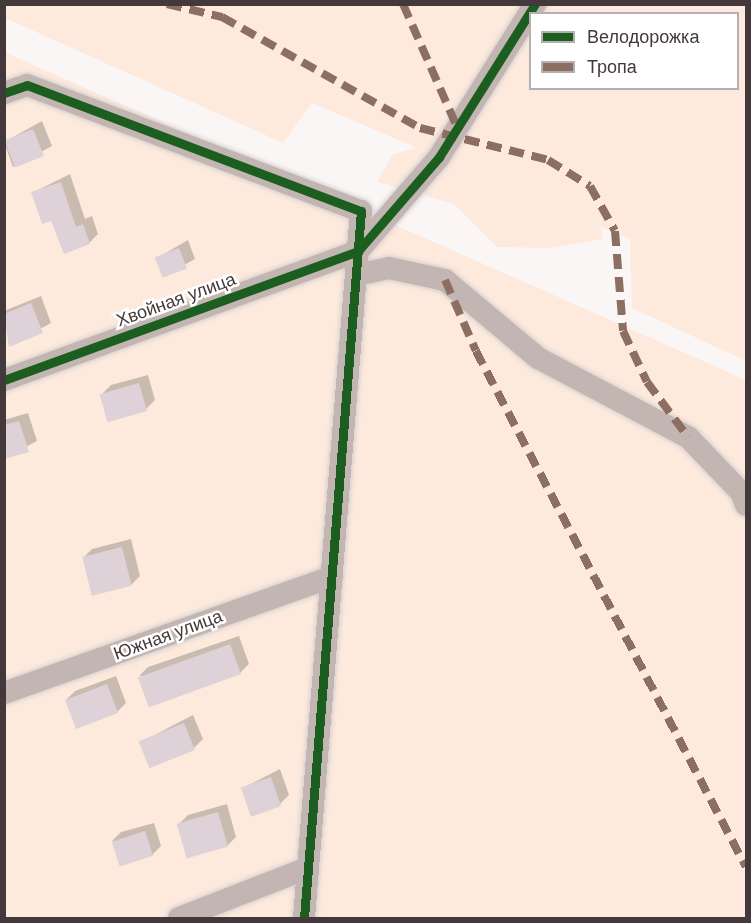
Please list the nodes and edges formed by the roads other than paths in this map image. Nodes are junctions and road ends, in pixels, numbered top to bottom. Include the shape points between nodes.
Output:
1 (529, 14) edge
2 (4, 93) edge
3 (358, 251) junction
4 (356, 275) junction
5 (4, 380) edge
6 (745, 497) edge
7 (332, 578) junction
8 (4, 693) edge
9 (308, 868) junction
10 (179, 918) edge
11 (304, 918) edge

1 - 3 street via 439,157
2 - 3 street via 27,85 361,211
3 - 4 street
3 - 5 street, Хвойная улица
4 - 6 street via 389,268 445,280 538,358 688,437
4 - 7 street
7 - 8 street, Южная улица
7 - 9 street
9 - 10 street
9 - 11 street

